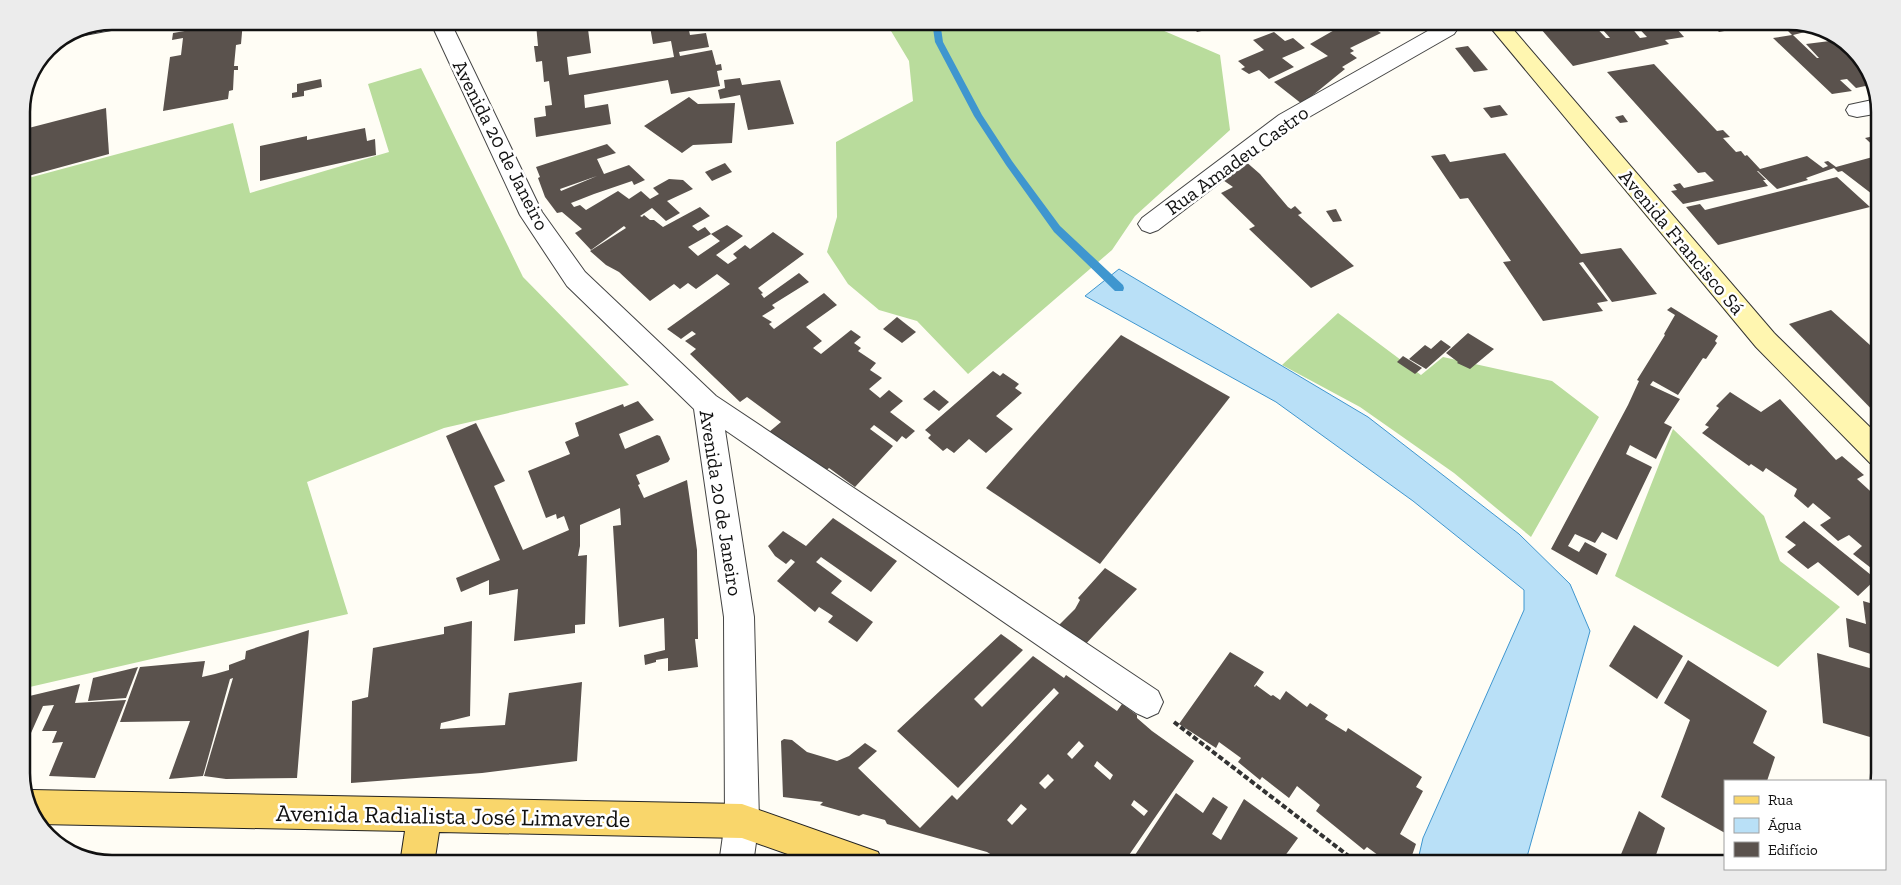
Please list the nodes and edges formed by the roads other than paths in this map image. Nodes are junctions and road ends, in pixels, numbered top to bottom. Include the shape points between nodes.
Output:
1 (444, 30) edge
2 (1445, 30) edge
3 (1503, 30) edge
4 (1871, 107) edge
5 (1857, 110) dead end
6 (1150, 224) dead end
7 (707, 404) junction
8 (1871, 446) edge
9 (1147, 702) road end
10 (38, 807) edge
11 (424, 815) junction
12 (742, 821) junction
13 (418, 855) edge
14 (737, 855) edge
15 (840, 855) edge

1 - 7 street, Avenida 20 de Janeiro via 532,215 576,279
2 - 6 street, Rua Amadeu Castro via 1287,120
3 - 8 main road, Avenida Francisco Sá via 1765,340
4 - 5 street
7 - 9 street
7 - 12 street, Avenida 20 de Janeiro via 739,617
10 - 11 main road, Avenida Radialista José Limaverde
11 - 12 main road, Avenida Radialista José Limaverde
11 - 13 main road
12 - 14 street, Avenida 20 de Janeiro
12 - 15 main road, Avenida Radialista José Limaverde

